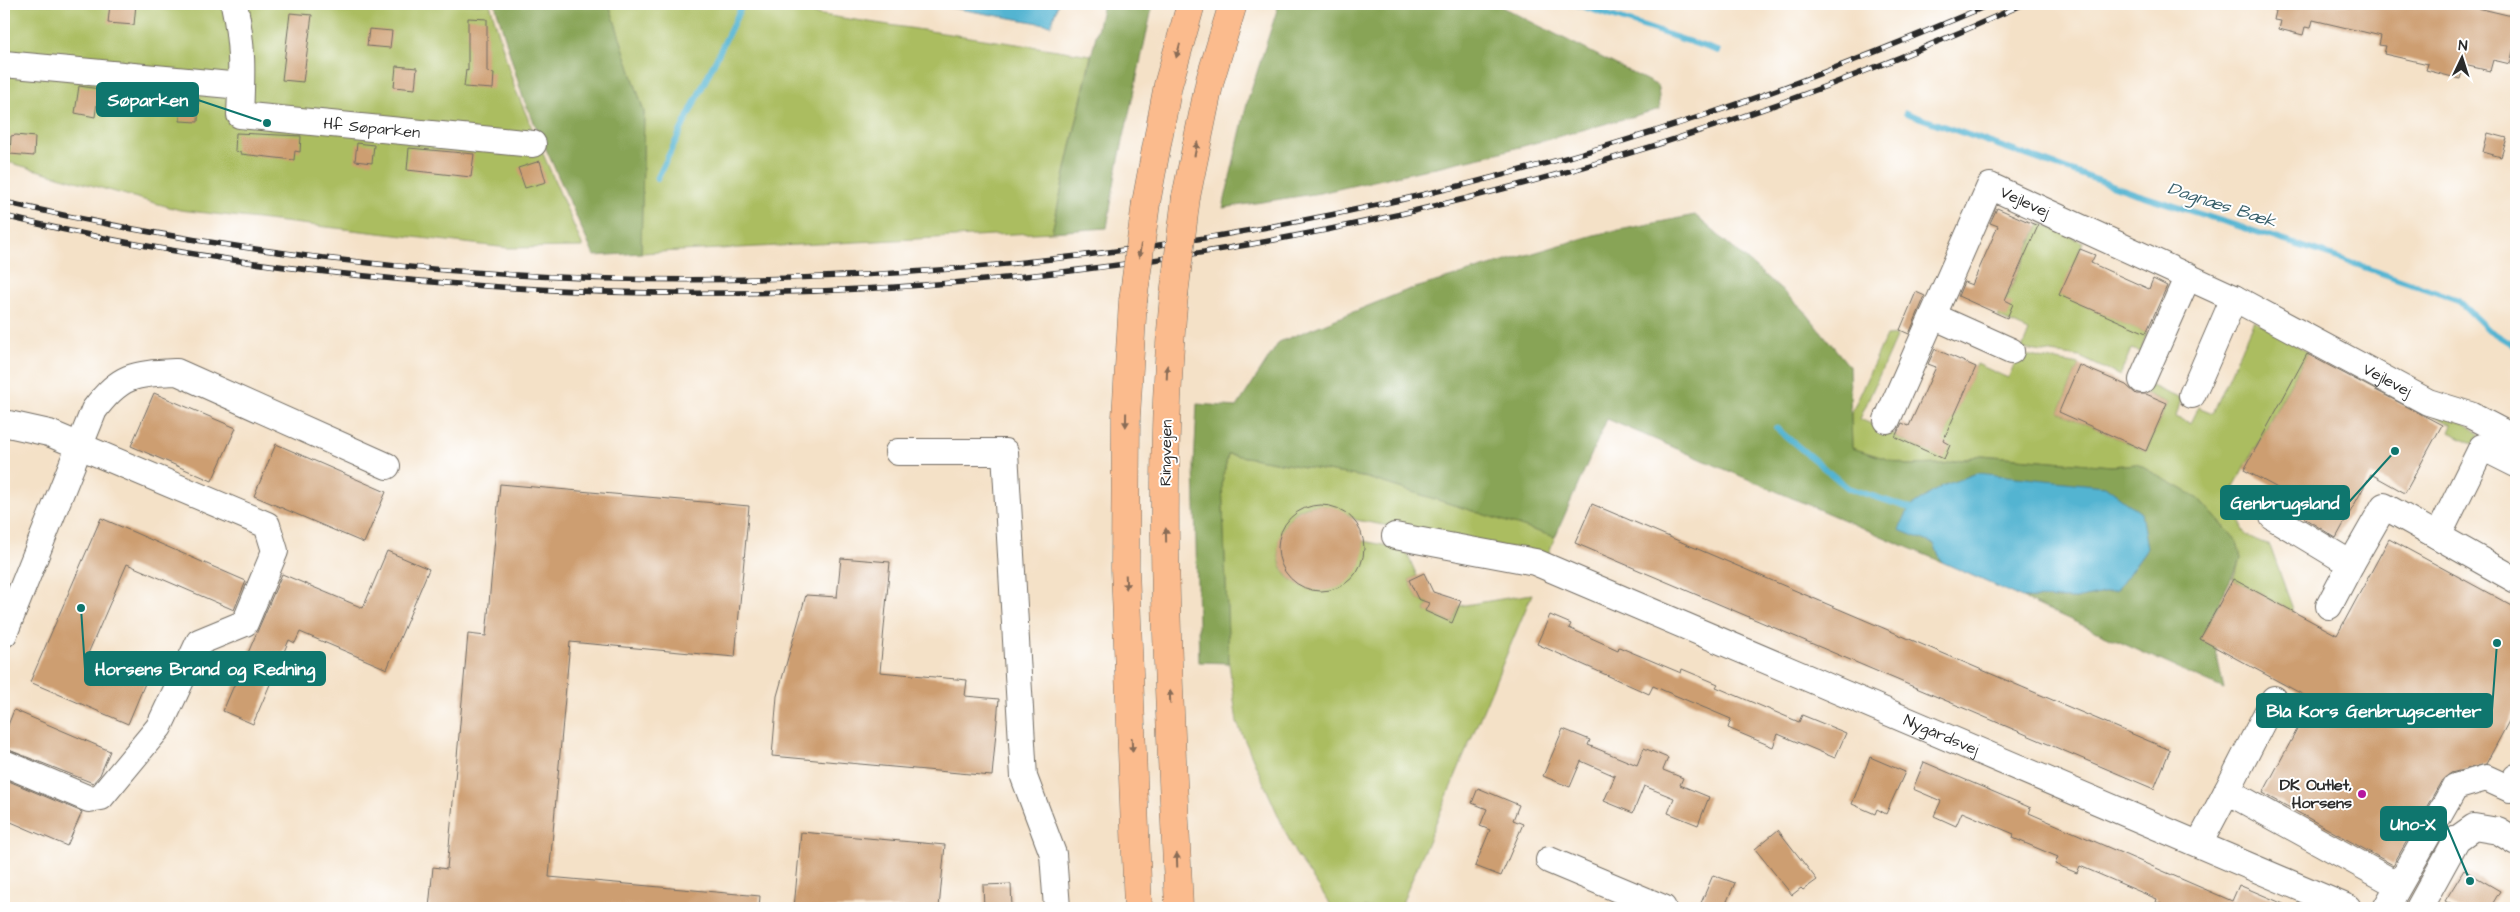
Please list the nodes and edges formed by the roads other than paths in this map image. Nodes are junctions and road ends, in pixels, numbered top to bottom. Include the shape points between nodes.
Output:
1 (234, 4) edge
2 (1190, 4) edge
3 (1232, 4) edge
4 (4, 64) edge
5 (241, 86) junction
6 (533, 144) dead end
7 (2188, 276) junction
8 (2234, 298) junction
9 (1933, 316) junction
10 (2012, 351) dead end
11 (2142, 380) dead end
12 (2192, 395) dead end
13 (1887, 420) dead end
14 (4, 423) edge
15 (2516, 439) edge
16 (79, 445) junction
17 (898, 452) dead end
18 (2516, 464) edge
19 (387, 466) dead end
20 (2274, 517) dead end
21 (1395, 536) dead end
22 (2438, 536) junction
23 (2351, 564) junction
24 (2516, 580) edge
25 (2329, 606) dead end
26 (4, 634) edge
27 (2274, 699) dead end
28 (4, 763) edge
29 (2516, 776) edge
30 (2227, 791) junction
31 (2516, 842) edge
32 (2199, 844) junction
33 (1549, 860) dead end
34 (2398, 884) junction
35 (1057, 908) edge
36 (1138, 908) edge
37 (1178, 908) edge
38 (1663, 908) edge
39 (2348, 908) edge
40 (2386, 908) edge
41 (2419, 908) edge

1 - 5 street, Hf Søparken via 241,36
2 -> 36 main road, bridge via 1168,86 1146,203 1133,301 1126,417 1125,568
37 -> 3 main road, Ringvejen, bridge via 1169,675 1165,472 1167,365 1186,197 1210,80
4 - 5 street
5 - 6 street, Hf Søparken via 240,115
7 - 8 street, Vejlevej
7 - 9 street, Vejlevej via 1980,181
7 - 11 street
8 - 12 street
8 - 15 street, Vejlevej via 2428,402 2470,415
9 - 10 street
9 - 13 street, Vejlevej
14 - 16 street via 49,433
16 - 19 street via 94,410 110,388 139,374 177,372
16 - 26 street
16 - 28 street via 267,525 275,551 245,623 199,642 159,727 101,797 89,799
17 - 35 street via 1005,452 1024,777 1053,854
18 - 22 street via 2482,447
20 - 23 street
21 - 32 street, Nygårdsvej via 1535,562
22 - 23 street via 2384,506
22 - 24 street
23 - 25 street
27 - 30 street
29 - 34 street via 2510,789 2486,778 2455,787
30 - 32 street
30 - 34 street
31 - 41 street via 2498,831 2474,827 2458,839
32 - 39 street, Nygårdsvej
33 - 38 street
34 - 40 street

